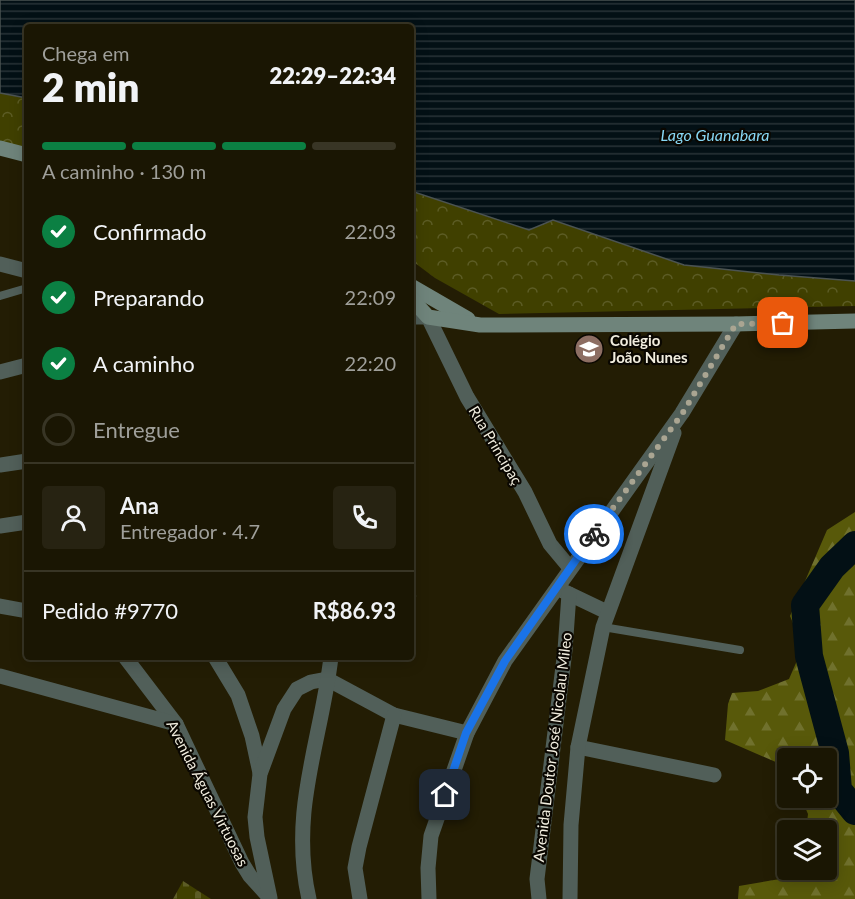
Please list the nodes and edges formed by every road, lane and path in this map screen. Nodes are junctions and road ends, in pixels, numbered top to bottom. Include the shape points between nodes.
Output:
1 (0, 148) edge
2 (24, 154) edge
3 (0, 264) edge
4 (24, 270) edge
5 (414, 288) edge
6 (24, 289) edge
7 (0, 296) edge
8 (414, 301) edge
9 (414, 317) edge
10 (428, 317) junction
11 (855, 321) edge
12 (736, 324) junction
13 (480, 325) junction
14 (24, 366) edge
15 (0, 372) edge
16 (682, 414) junction
17 (24, 461) edge
18 (0, 465) edge
19 (24, 522) edge
20 (0, 526) edge
21 (570, 568) junction
22 (563, 591) junction
23 (0, 606) edge
24 (24, 610) edge
25 (605, 619) junction
26 (740, 650) dead end
27 (127, 660) edge
28 (217, 660) edge
29 (333, 660) edge
30 (0, 676) edge
31 (327, 679) junction
32 (394, 715) junction
33 (176, 724) junction
34 (466, 733) junction
35 (578, 747) junction
36 (260, 774) junction
37 (714, 775) dead end
38 (271, 898) edge
39 (309, 899) edge
40 (360, 899) edge
41 (429, 899) edge
42 (539, 899) edge
43 (570, 899) edge

1 - 2 main road
3 - 4 street
5 - 13 main road
6 - 7 lane
8 - 10 main road
9 - 10 street
10 - 13 main road
10 - 21 street, Rua Principaç via 467,397 525,492 550,544
11 - 12 main road
12 - 13 main road
12 - 16 street
14 - 15 street
16 - 21 street
16 - 25 street
17 - 18 street
19 - 20 street
21 - 22 street
22 - 25 street
22 - 34 street via 505,661
22 - 42 street, Avenida Doutor José Nicolau Mileo via 565,650 537,879
23 - 24 street
25 - 26 lane
25 - 35 street
27 - 33 street, Avenida Águas Virtuosas
28 - 36 street via 238,695
29 - 31 street
30 - 33 street
31 - 32 street
31 - 36 street via 306,684 290,698
31 - 39 street via 303,804 301,842
32 - 34 street
32 - 40 street via 359,846 355,868
33 - 38 street, Avenida Águas Virtuosas via 242,863
34 - 41 street via 431,836
35 - 37 street
35 - 43 street
36 - 38 street via 256,837

